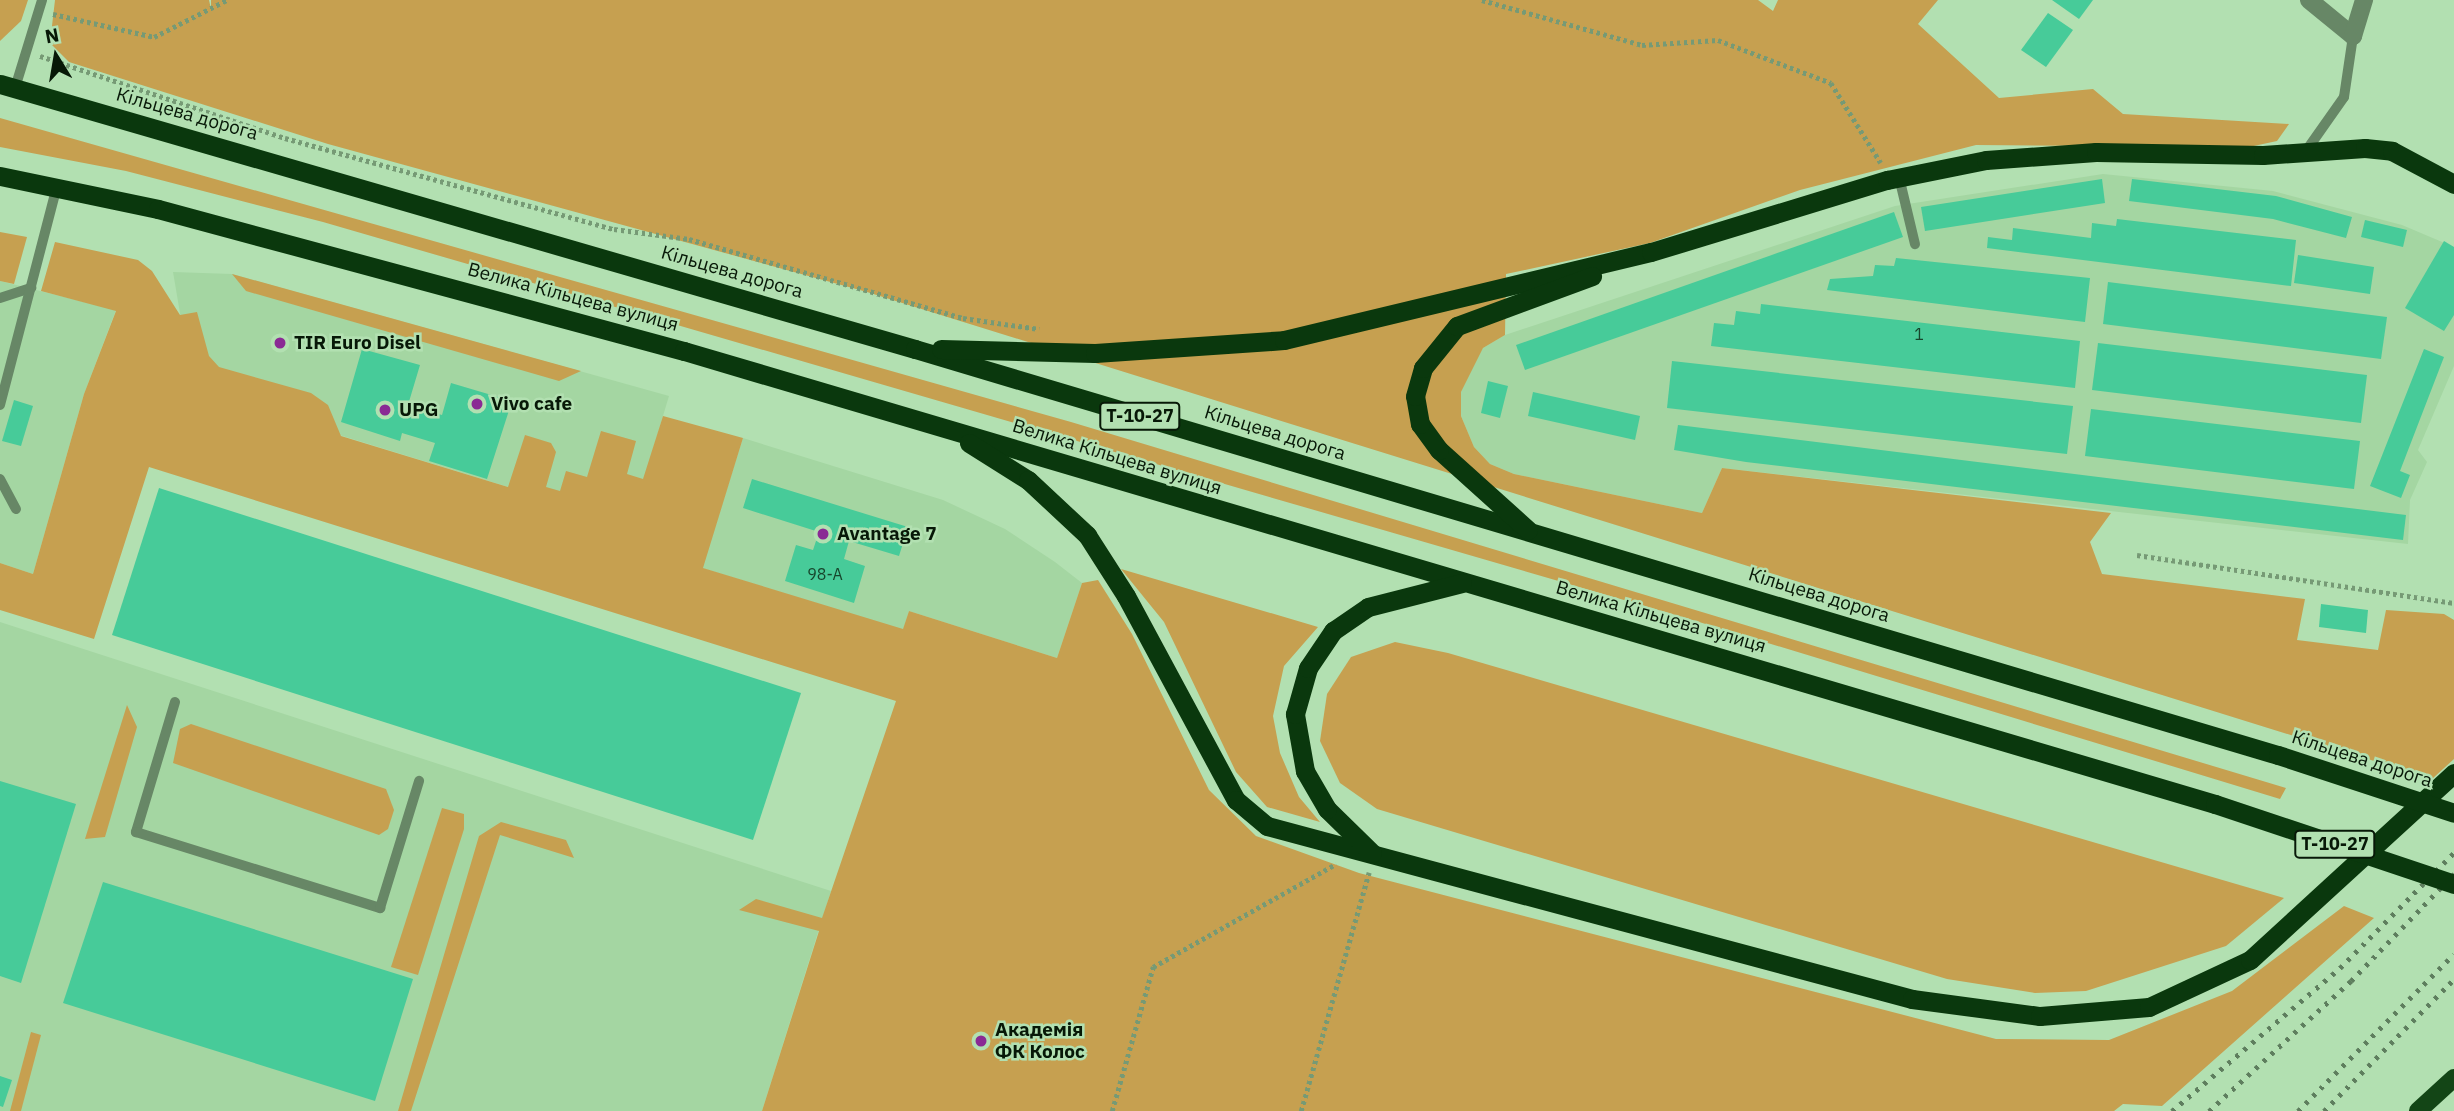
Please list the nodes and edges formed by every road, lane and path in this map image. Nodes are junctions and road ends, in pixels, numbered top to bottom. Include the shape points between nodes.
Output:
1 (228, 0) edge
2 (1482, 0) edge
3 (2309, 0) edge
4 (2364, 0) edge
5 (41, 5) edge
6 (2353, 36) junction
7 (27, 51) junction
8 (7, 86) edge
9 (2305, 153) junction
10 (0, 176) edge
11 (1893, 179) junction
12 (2454, 184) edge
13 (57, 186) junction
14 (1916, 244) dead end
15 (1651, 252) junction
16 (31, 288) junction
17 (0, 298) edge
18 (1044, 330) dead end
19 (915, 349) junction
20 (0, 405) edge
21 (944, 427) junction
22 (0, 479) edge
23 (16, 509) dead end
24 (1533, 534) junction
25 (2137, 555) dead end
26 (1463, 583) junction
27 (2454, 603) edge
28 (175, 702) dead end
29 (2454, 773) edge
30 (419, 780) dead end
31 (2454, 813) edge
32 (1367, 854) junction
33 (2454, 884) edge
34 (2454, 1078) edge
35 (1112, 1111) edge
36 (1301, 1111) edge
37 (2418, 1111) edge

1 - 5 path via 154,37
2 - 11 path via 1642,45 1718,40 1831,83
3 - 6 street
4 - 6 street
5 - 7 lane
6 - 9 lane via 2344,97
7 - 8 lane
7 - 18 path via 285,138 614,229 689,239 963,318
8 - 19 highway, Кільцева дорога / Т-10-27
9 - 11 highway via 2096,152 1986,160
9 - 12 highway via 2392,151
10 - 13 highway, Велика Кільцева вулиця / Т-10-27
11 - 14 lane
11 - 15 highway
13 - 16 lane
13 - 21 highway, Велика Кільцева вулиця / Т-10-27 via 684,351
15 - 19 highway via 1248,345 1096,353
15 - 24 highway via 1457,327 1423,368 1415,396 1420,424 1439,450
16 - 17 lane
16 - 20 lane
19 - 24 highway, Кільцева дорога / Т-10-27
21 - 26 highway, Велика Кільцева вулиця / Т-10-27
21 - 32 highway via 1028,480 1087,535 1126,596 1236,800 1267,826
22 - 23 lane
24 - 31 highway, Кільцева дорога / Т-10-27, bridge via 2278,755
25 - 27 path
26 - 32 highway via 1368,607 1332,631 1308,668 1294,713 1306,771 1327,809
26 - 33 highway, Велика Кільцева вулиця / Т-10-27, bridge via 2215,804
28 - 30 lane via 135,832 380,908
29 - 32 highway via 2250,960 2149,1007 2040,1016 1912,999
32 - 35 path via 1153,967
32 - 36 path
34 - 37 main road

